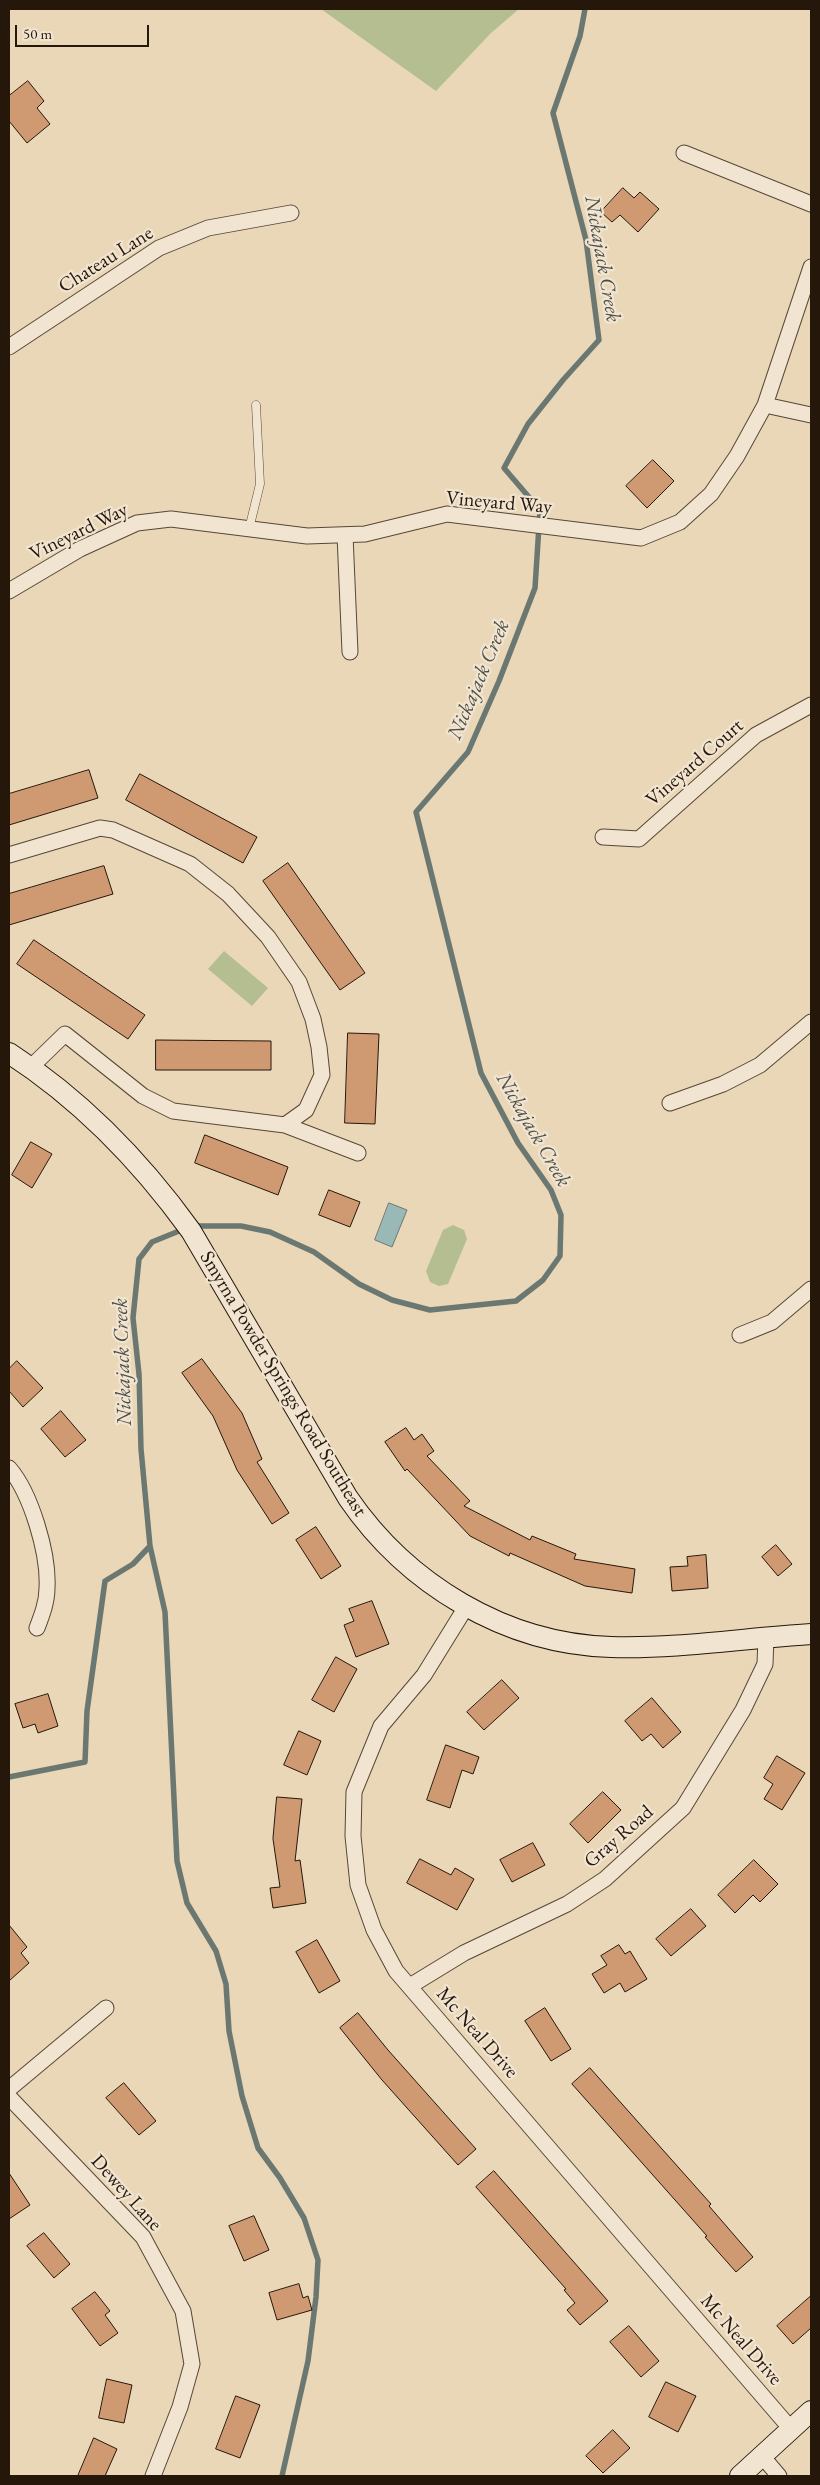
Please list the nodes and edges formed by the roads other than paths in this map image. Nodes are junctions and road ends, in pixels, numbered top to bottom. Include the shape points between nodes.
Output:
1 (684, 153) dead end
2 (811, 204) edge
3 (292, 213) dead end
4 (811, 267) edge
5 (9, 347) edge
6 (256, 405) dead end
7 (765, 405) junction
8 (811, 415) edge
9 (249, 529) junction
10 (345, 535) junction
11 (10, 588) edge
12 (350, 652) dead end
13 (811, 705) edge
14 (603, 837) dead end
15 (9, 855) edge
16 (811, 1022) edge
17 (9, 1053) edge
18 (31, 1067) junction
19 (670, 1103) dead end
20 (285, 1125) junction
21 (358, 1152) dead end
22 (811, 1290) edge
23 (740, 1335) dead end
24 (9, 1468) edge
25 (466, 1607) junction
26 (37, 1628) dead end
27 (811, 1634) edge
28 (766, 1636) junction
29 (410, 1986) junction
30 (106, 2008) dead end
31 (9, 2089) edge
32 (9, 2097) edge
33 (811, 2411) edge
34 (791, 2429) junction
35 (762, 2456) junction
36 (153, 2476) edge
37 (740, 2476) edge
38 (779, 2476) edge

1 - 2 street
3 - 5 street, Chateau Lane via 208,228 159,248
4 - 7 street, Vineyard Way
6 - 9 lane via 260,484
7 - 8 street
7 - 10 street, Vineyard Way via 737,456 711,494 680,522 641,538 447,514 365,534
9 - 10 street, Vineyard Way via 307,536
9 - 11 street, Vineyard Way via 171,519 136,523 80,549
10 - 12 street
13 - 14 street, Vineyard Court via 756,735 639,839
15 - 20 street via 100,828 113,830 190,864 228,894 268,937 299,982 313,1019 322,1075 306,1110
16 - 19 street via 752,1069 723,1084
17 - 18 street, Smyrna Powder Springs Road Southeast
18 - 20 street via 65,1034 143,1096 173,1111
18 - 25 street, Smyrna Powder Springs Road Southeast via 124,1150 191,1231 365,1522 405,1563
20 - 21 street
22 - 23 street via 772,1322
24 - 26 street via 24,1491 45,1562 48,1586 45,1608
25 - 28 street, Smyrna Powder Springs Road Southeast via 518,1628 578,1644 648,1646
25 - 29 street, Mc Neal Drive via 424,1674 381,1726 354,1792 353,1836 358,1884 374,1930 396,1971
27 - 28 street, Smyrna Powder Springs Road Southeast
28 - 29 street, Gray Road via 765,1664 743,1710 683,1808 604,1879 567,1904 464,1953
29 - 34 street, Mc Neal Drive
30 - 31 street
32 - 36 street, Dewey Lane via 143,2237 184,2311 192,2364 180,2407
33 - 34 street
34 - 35 street
35 - 37 street
35 - 38 street

